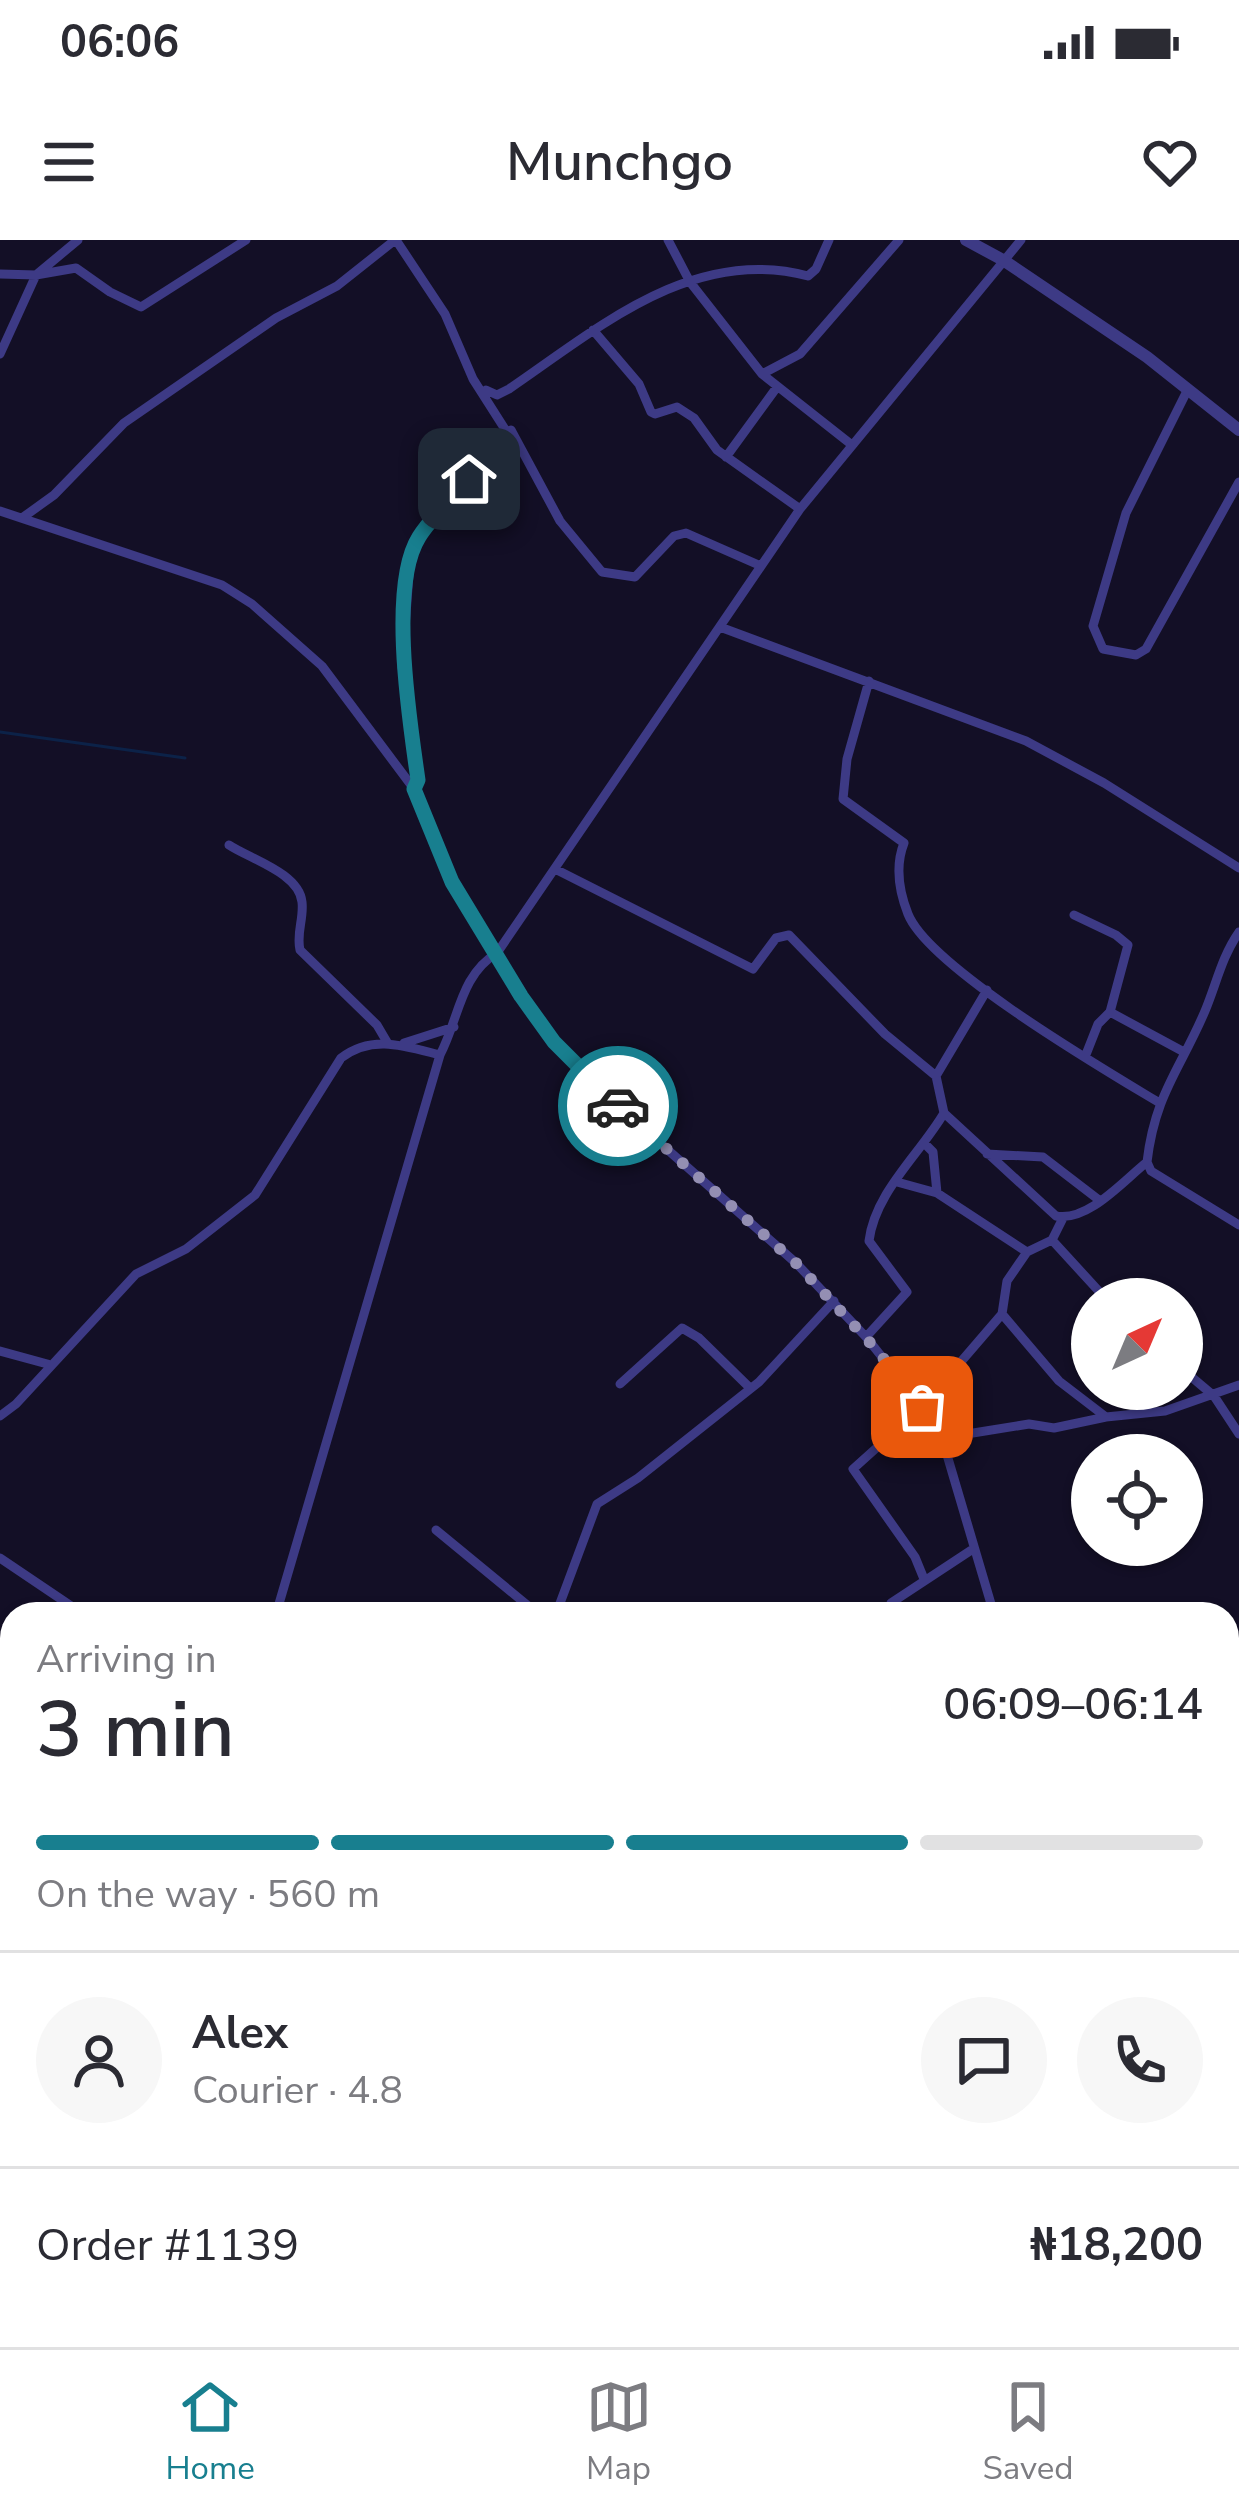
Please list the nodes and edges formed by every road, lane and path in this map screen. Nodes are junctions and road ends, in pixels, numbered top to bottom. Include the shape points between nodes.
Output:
1 (78, 240) edge
2 (246, 240) edge
3 (395, 240) edge
4 (668, 240) edge
5 (830, 240) edge
6 (898, 240) edge
7 (966, 240) edge
8 (1021, 240) edge
9 (1003, 260) junction
10 (0, 274) edge
11 (36, 275) junction
12 (690, 282) junction
13 (593, 330) junction
14 (0, 354) edge
15 (763, 374) junction
16 (472, 379) junction
17 (777, 387) junction
18 (1187, 389) junction
19 (491, 394) junction
20 (1239, 430) edge
21 (852, 445) junction
22 (726, 457) junction
23 (1239, 482) edge
24 (800, 508) junction
25 (0, 512) edge
26 (22, 518) junction
27 (761, 566) junction
28 (719, 627) junction
29 (869, 681) junction
30 (414, 789) junction
31 (229, 845) dead end
32 (1239, 868) edge
33 (556, 870) junction
34 (1074, 915) dead end
35 (1239, 932) edge
36 (497, 952) junction
37 (987, 989) junction
38 (1110, 1012) junction
39 (454, 1027) junction
40 (393, 1043) junction
41 (1184, 1052) junction
42 (440, 1054) junction
43 (1084, 1058) junction
44 (935, 1076) junction
45 (1158, 1102) junction
46 (944, 1113) junction
47 (924, 1143) junction
48 (987, 1154) junction
49 (1148, 1162) junction
50 (897, 1182) junction
51 (937, 1192) junction
52 (1099, 1200) junction
53 (1064, 1218) junction
54 (1239, 1225) edge
55 (1052, 1240) junction
56 (1027, 1252) junction
57 (1087, 1278) edge
58 (834, 1301) junction
59 (1002, 1314) junction
60 (866, 1337) junction
61 (0, 1351) edge
62 (51, 1365) junction
63 (620, 1384) dead end
64 (1239, 1385) edge
65 (1203, 1387) edge
66 (750, 1388) junction
67 (1214, 1396) junction
68 (922, 1407) junction
69 (0, 1416) edge
70 (1106, 1417) junction
71 (1239, 1434) edge
72 (941, 1438) junction
73 (436, 1530) dead end
74 (974, 1549) junction
75 (0, 1558) edge
76 (924, 1579) junction
77 (65, 1602) edge
78 (280, 1602) edge
79 (523, 1602) edge
80 (560, 1602) edge
81 (891, 1602) edge
82 (990, 1602) edge

1 - 11 street
2 - 11 street via 141,307 76,268
3 - 16 street via 445,314
3 - 26 street via 124,423
4 - 12 street
5 - 12 street via 808,276 736,271
6 - 15 street via 800,354
7 - 9 street
8 - 9 street
9 - 18 street
9 - 21 street
10 - 11 street
11 - 14 street
12 - 13 street
12 - 15 street
13 - 19 street
13 - 22 street via 639,384 651,412 686,410
15 - 17 street
16 - 19 street
16 - 30 street via 510,437 418,538 410,561 402,667
17 - 21 street
17 - 22 street
18 - 20 street
18 - 23 street via 1126,513 1093,626 1102,649 1146,649
19 - 27 street via 560,520 602,572 634,577 686,532
21 - 24 street
22 - 24 street
24 - 27 street
25 - 26 street
26 - 30 street via 222,585 252,604 322,666
27 - 28 street
28 - 29 street
28 - 33 street
29 - 32 street via 1026,741
29 - 37 street via 844,799 904,843 896,865 909,916
30 - 36 street via 452,882
31 - 40 street via 291,882 303,905 300,950
33 - 36 street
33 - 44 street via 753,969 776,938 789,935
34 - 38 street via 1128,945
35 - 41 street
36 - 39 street via 461,994
36 - 58 street via 554,1042 593,1084
37 - 43 street
37 - 44 street
38 - 41 street
38 - 43 street
39 - 40 street
39 - 42 street
40 - 42 street
40 - 62 street via 353,1048 341,1058 255,1196 186,1249 136,1274
41 - 45 street
42 - 78 street
43 - 45 street
44 - 46 street
45 - 49 street
46 - 47 street
46 - 48 street
47 - 50 street
47 - 51 street via 933,1152
48 - 52 street via 1042,1157
48 - 53 street
49 - 52 street
49 - 54 street
50 - 51 street
50 - 60 street via 869,1241 907,1292
51 - 56 street
52 - 53 street
53 - 55 street
55 - 56 street
55 - 57 street
56 - 59 street via 1007,1281
58 - 60 street
58 - 66 street
59 - 68 street
59 - 70 street via 1059,1381
60 - 68 street
61 - 62 street
62 - 69 street
63 - 66 street via 682,1328
64 - 67 street
65 - 67 street
66 - 80 street via 597,1504
67 - 70 street
67 - 71 street
68 - 72 street
68 - 76 street via 853,1469
70 - 72 street
72 - 74 street
73 - 79 street
74 - 76 street
74 - 82 street
75 - 77 street
76 - 81 street

